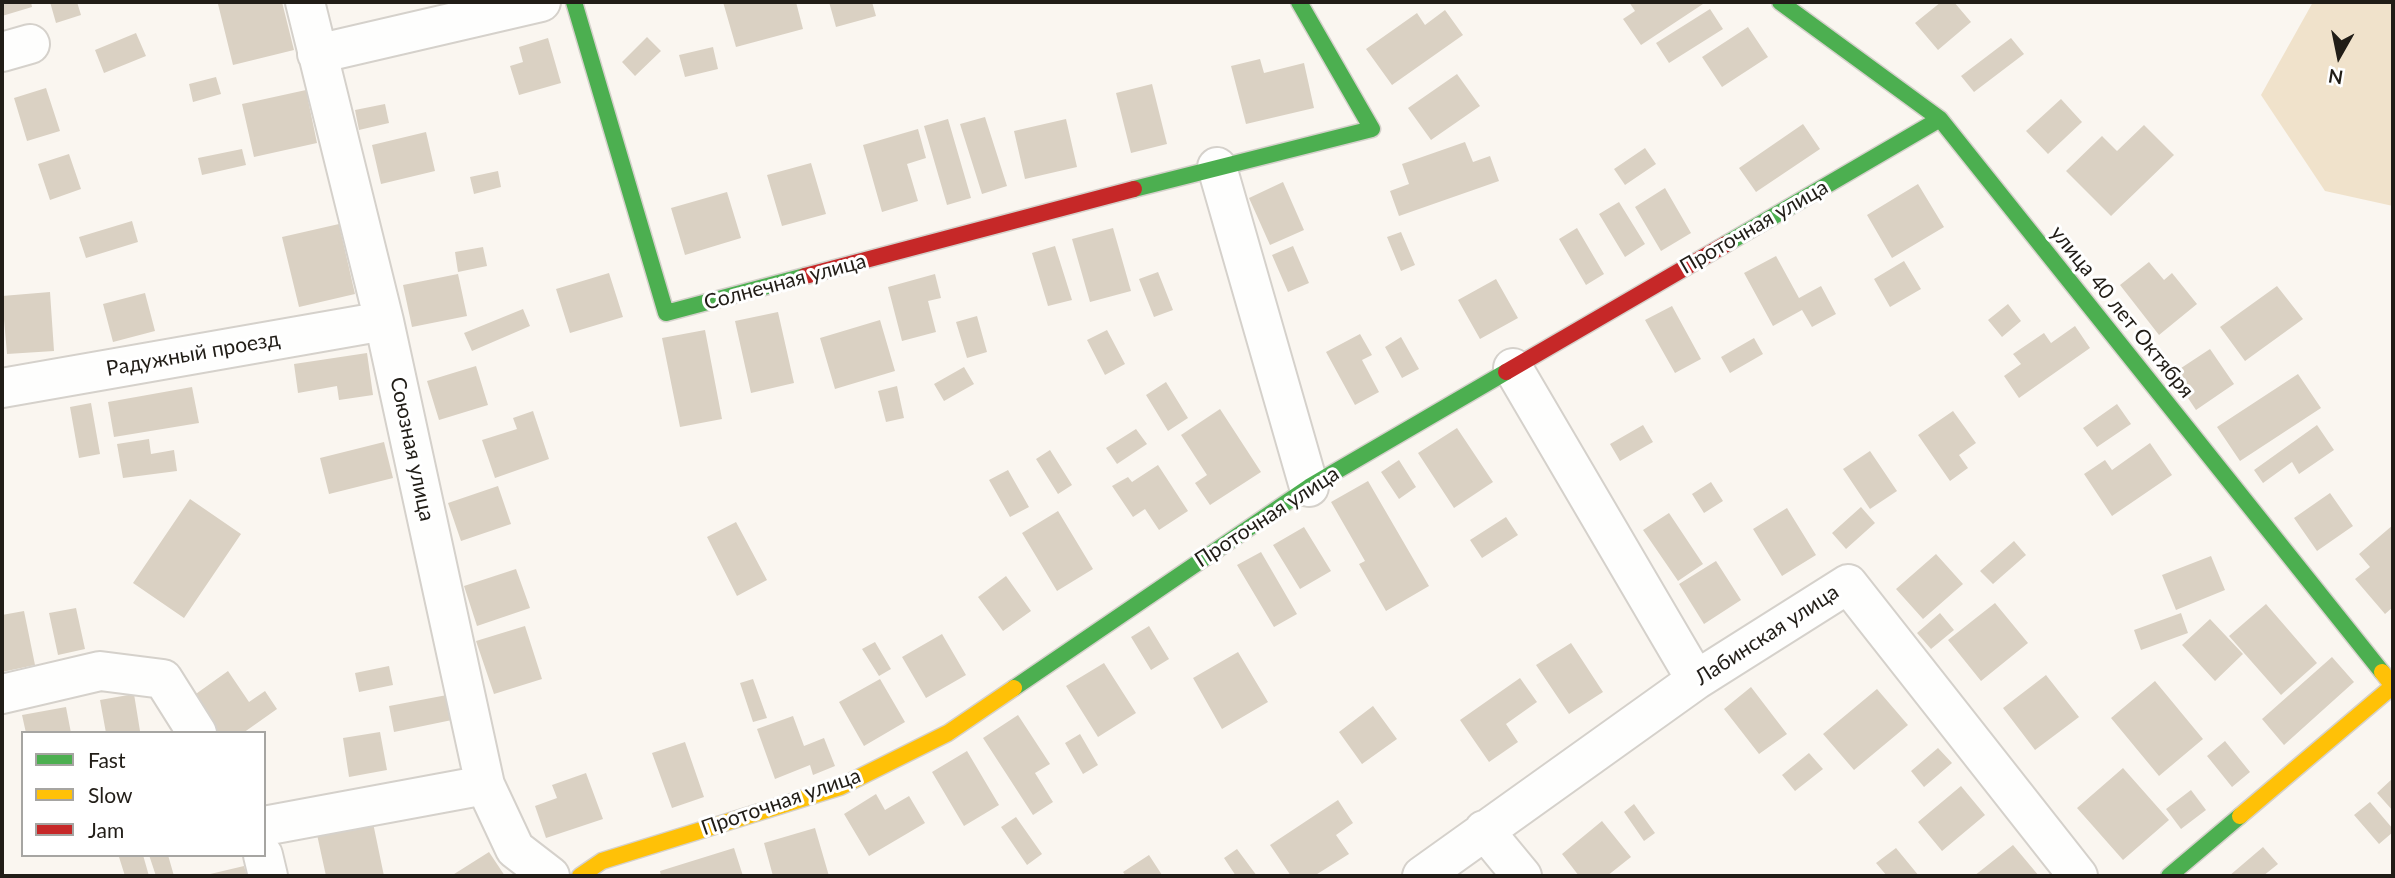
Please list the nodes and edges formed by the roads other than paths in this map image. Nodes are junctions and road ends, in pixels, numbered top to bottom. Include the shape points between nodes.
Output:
1 (304, 2) edge
2 (541, 2) edge
3 (574, 2) edge
4 (1299, 2) edge
5 (1780, 2) edge
6 (317, 54) junction
7 (1940, 118) junction
8 (1217, 167) junction
9 (384, 321) junction
10 (1513, 368) junction
11 (2, 388) edge
12 (1309, 486) junction
13 (1696, 680) junction
14 (2393, 686) edge
15 (2, 694) edge
16 (196, 731) edge
17 (485, 785) junction
18 (266, 826) edge
19 (1484, 830) junction
20 (263, 857) edge
21 (268, 876) edge
22 (550, 876) edge
23 (580, 876) edge
24 (1422, 876) edge
25 (1522, 876) edge
26 (2078, 876) edge
27 (2169, 876) edge

1 - 6 street, Союзная улица
2 - 6 street
3 - 8 street, Солнечная улица via 666,313
4 - 8 street, Солнечная улица via 1372,129
5 - 7 street, улица 40 лет Октября
6 - 9 street, Союзная улица
7 - 10 street, Проточная улица
7 - 14 street, улица 40 лет Октября
8 - 12 street
9 - 11 street, Радужный проезд
9 - 17 street, Союзная улица
10 - 12 street, Проточная улица
10 - 13 street
12 - 23 street, Проточная улица via 948,733 840,787 602,861
13 - 19 street, Лабинская улица
13 - 26 street, Лабинская улица via 1848,584
14 - 27 street
15 - 16 street via 100,671 163,679
17 - 18 street
17 - 22 street, Союзная улица via 515,849
19 - 24 street, Лабинская улица
19 - 25 street
20 - 21 street

